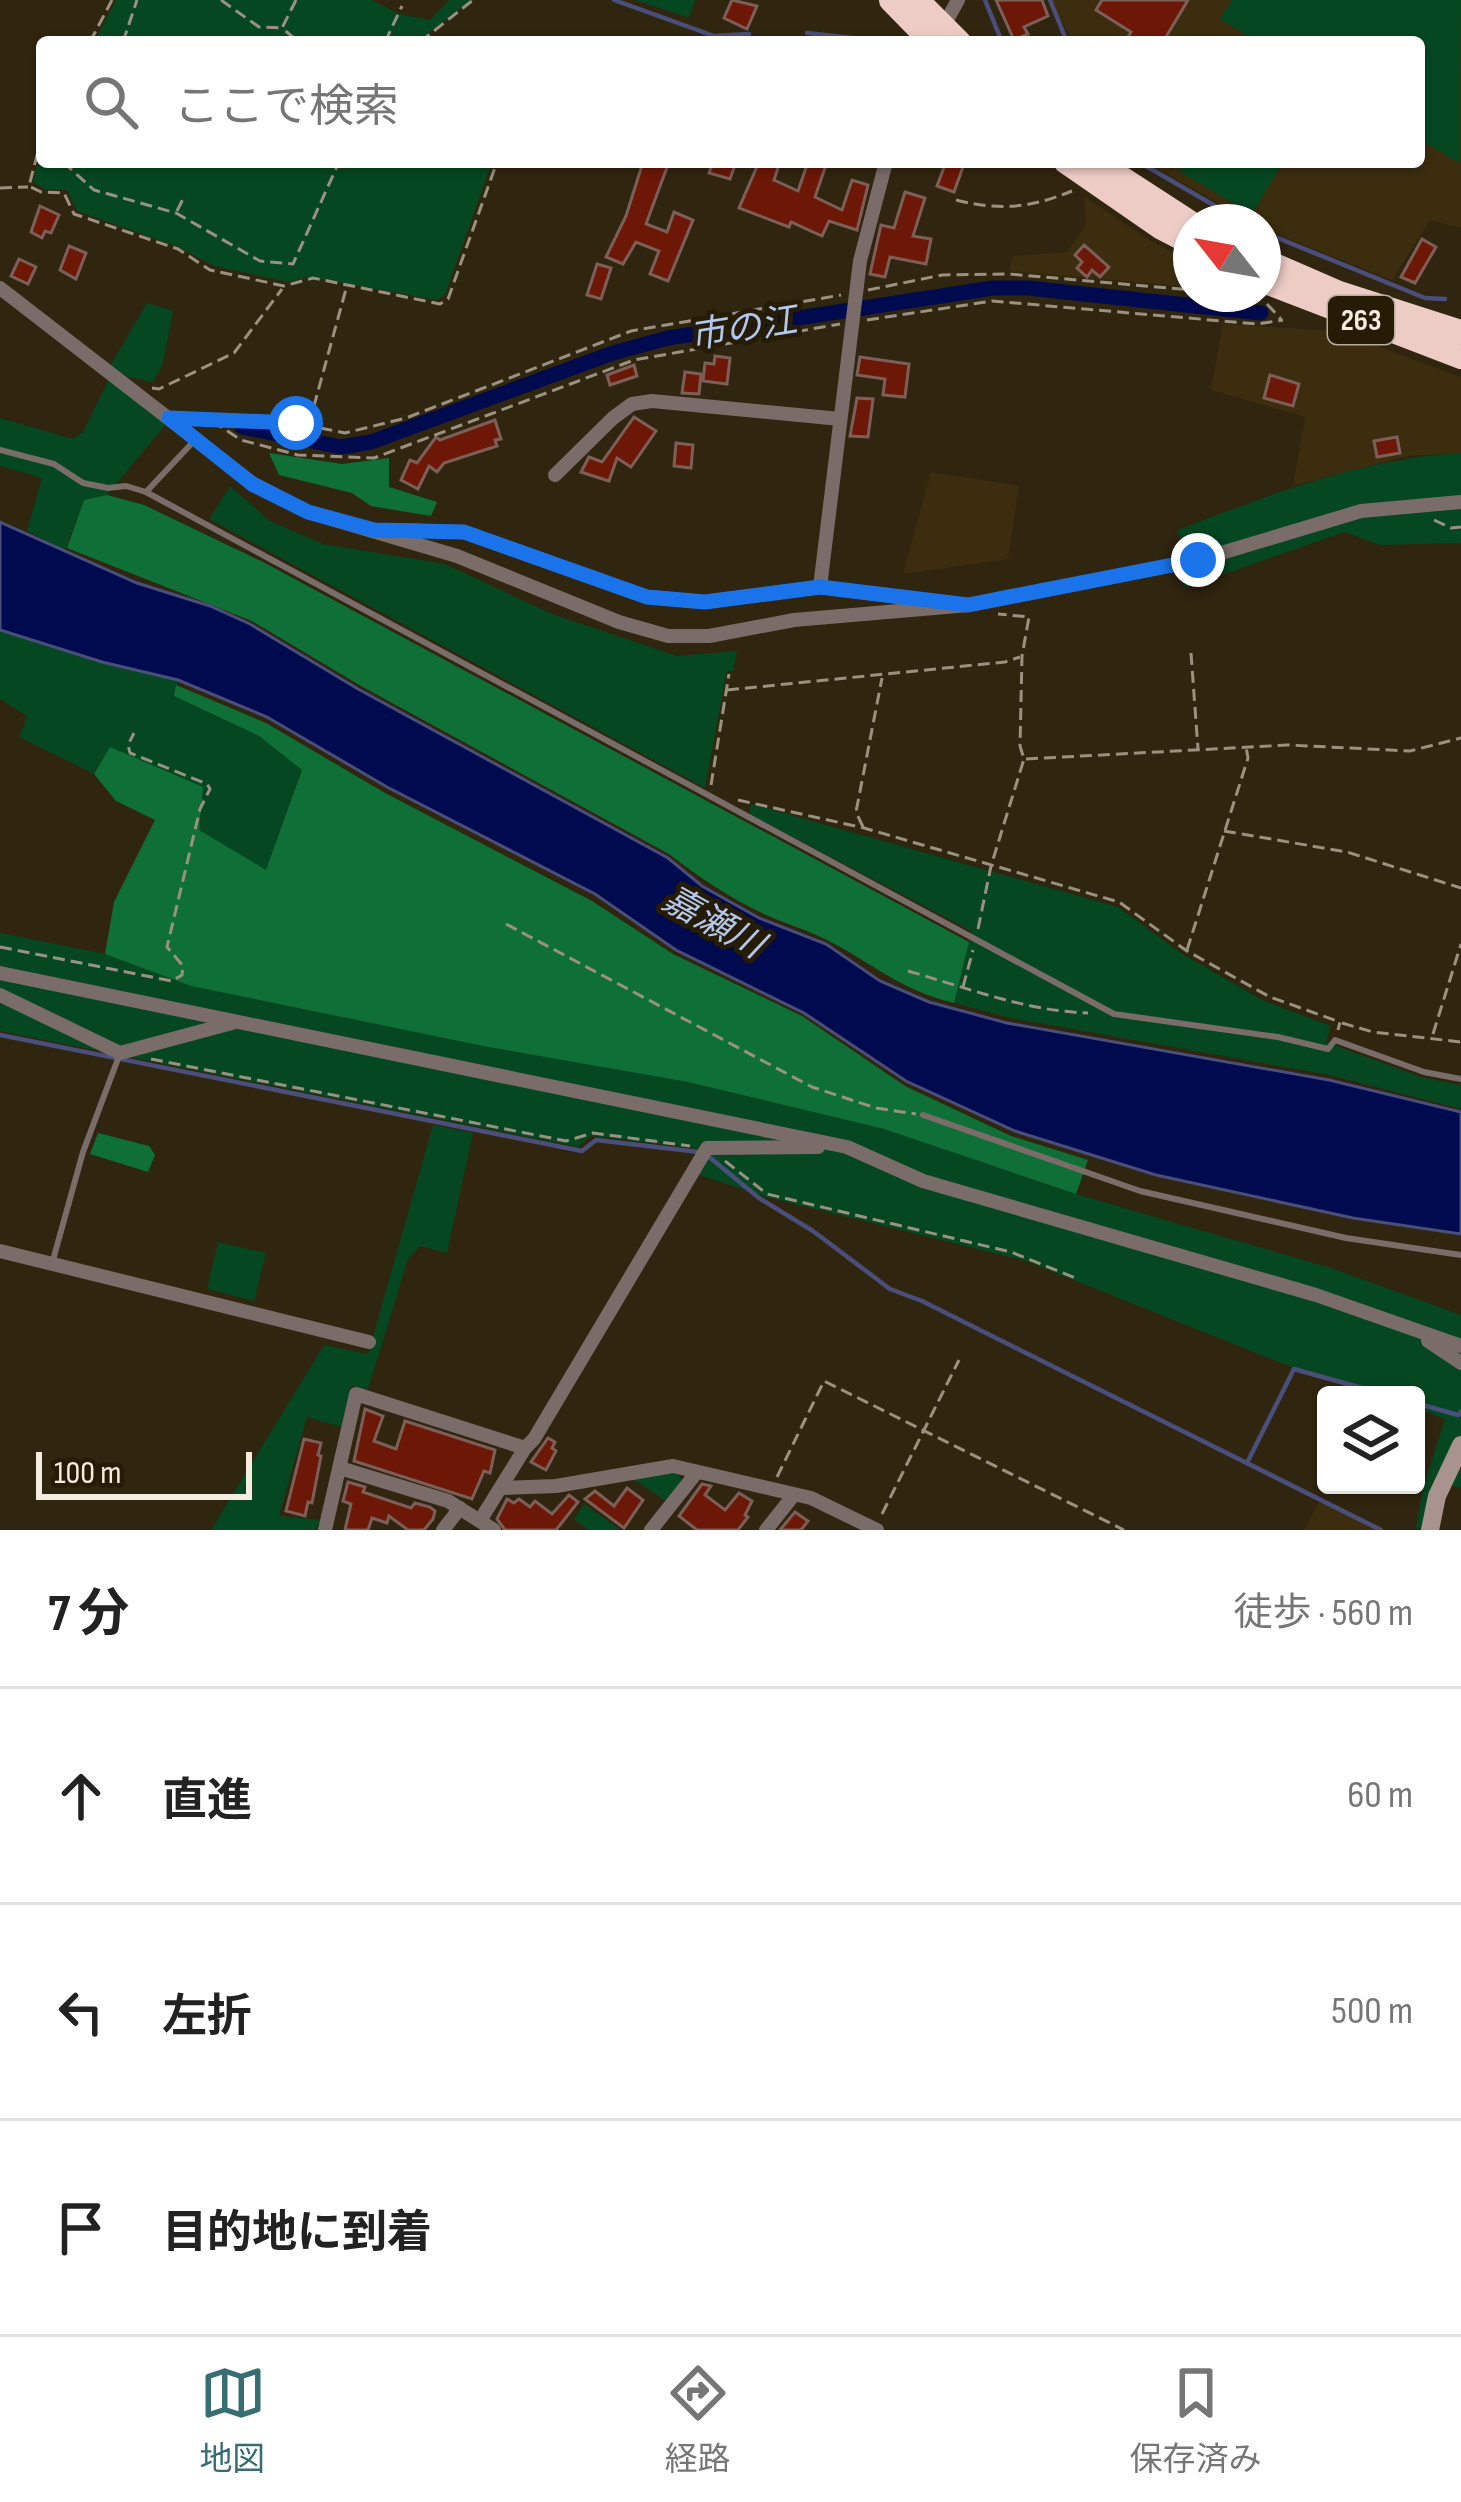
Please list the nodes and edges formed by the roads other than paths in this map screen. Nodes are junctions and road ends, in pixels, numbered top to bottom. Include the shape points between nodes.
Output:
1 (891, 0) edge
2 (917, 0) edge
3 (958, 0) edge
4 (939, 36) edge
5 (941, 36) edge
6 (943, 36) edge
7 (884, 168) edge
8 (1075, 168) edge
9 (1105, 168) edge
10 (1173, 211) edge
11 (1173, 233) edge
12 (1281, 268) edge
13 (1281, 286) edge
14 (0, 287) edge
15 (1458, 341) edge
16 (840, 419) junction
17 (195, 440) junction
18 (0, 450) edge
19 (555, 476) dead end
20 (146, 491) junction
21 (1461, 502) edge
22 (374, 530) junction
23 (820, 587) junction
24 (968, 605) junction
25 (0, 973) edge
26 (0, 995) edge
27 (237, 1022) junction
28 (118, 1058) junction
29 (1461, 1079) edge
30 (923, 1115) road end
31 (847, 1147) junction
32 (0, 1251) edge
33 (1461, 1255) edge
34 (52, 1264) junction
35 (1409, 1329) junction
36 (369, 1342) dead end
37 (1461, 1346) edge
38 (1461, 1363) edge
39 (1461, 1445) edge
40 (525, 1448) junction
41 (340, 1468) junction
42 (697, 1472) junction
43 (502, 1488) junction
44 (793, 1496) junction
45 (460, 1508) junction
46 (488, 1525) edge
47 (325, 1530) edge
48 (443, 1530) edge
49 (651, 1530) edge
50 (766, 1530) edge
51 (876, 1530) edge
52 (1430, 1530) edge

1 - 4 highway
2 - 5 highway
3 - 6 street
7 - 16 street via 860,261
8 - 11 highway
9 - 10 highway
12 - 15 highway, 263
13 - 15 highway, 263
14 - 17 street
16 - 19 street via 632,404
16 - 23 street
17 - 20 lane
17 - 22 street via 252,484 308,512
18 - 20 lane via 54,464 82,483
20 - 29 lane via 1114,1014 1328,1049 1335,1040
21 - 24 street via 1361,511 1198,560
22 - 23 street via 464,532 647,597 705,602
22 - 24 street via 668,636
23 - 24 street
25 - 27 street
26 - 28 street
27 - 28 street
27 - 31 street
28 - 34 lane
30 - 33 lane via 1140,1191
31 - 35 street via 923,1180
31 - 40 street via 707,1148
32 - 34 street
34 - 36 street
35 - 37 street
35 - 38 street
39 - 52 street
40 - 41 street via 356,1394
40 - 43 street
41 - 45 street
41 - 47 street
42 - 43 street via 673,1466
42 - 44 street
42 - 49 street
43 - 46 street
44 - 50 street
44 - 51 street
45 - 46 street
45 - 48 street

